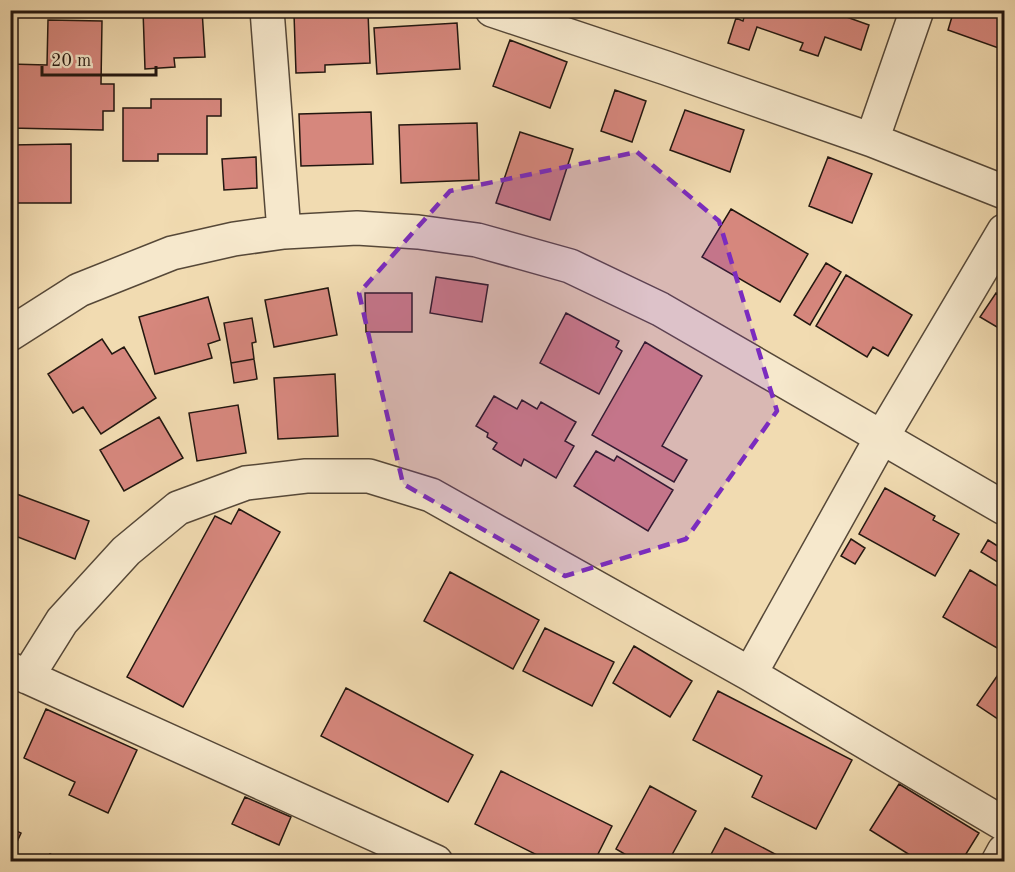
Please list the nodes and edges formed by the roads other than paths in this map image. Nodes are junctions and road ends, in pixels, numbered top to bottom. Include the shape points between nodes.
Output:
1 (267, 10) edge
2 (492, 10) edge
3 (917, 10) edge
4 (872, 140) junction
5 (1005, 192) edge
6 (1005, 231) edge
7 (284, 232) junction
8 (10, 334) edge
9 (882, 437) junction
10 (1005, 508) edge
11 (19, 673) edge
12 (750, 674) junction
13 (1005, 824) edge
14 (1005, 851) edge
15 (435, 861) edge
16 (998, 861) edge

1 - 7 street
2 - 4 street
3 - 4 street
4 - 5 street
6 - 9 street
7 - 8 street via 234,238 172,253 79,290
7 - 9 street via 357,228 417,232 477,240 570,266 660,309
9 - 10 street
9 - 12 street
11 - 12 street via 126,551 178,508 246,483 306,476 369,476 431,495
11 - 15 street
12 - 13 street
14 - 16 street

